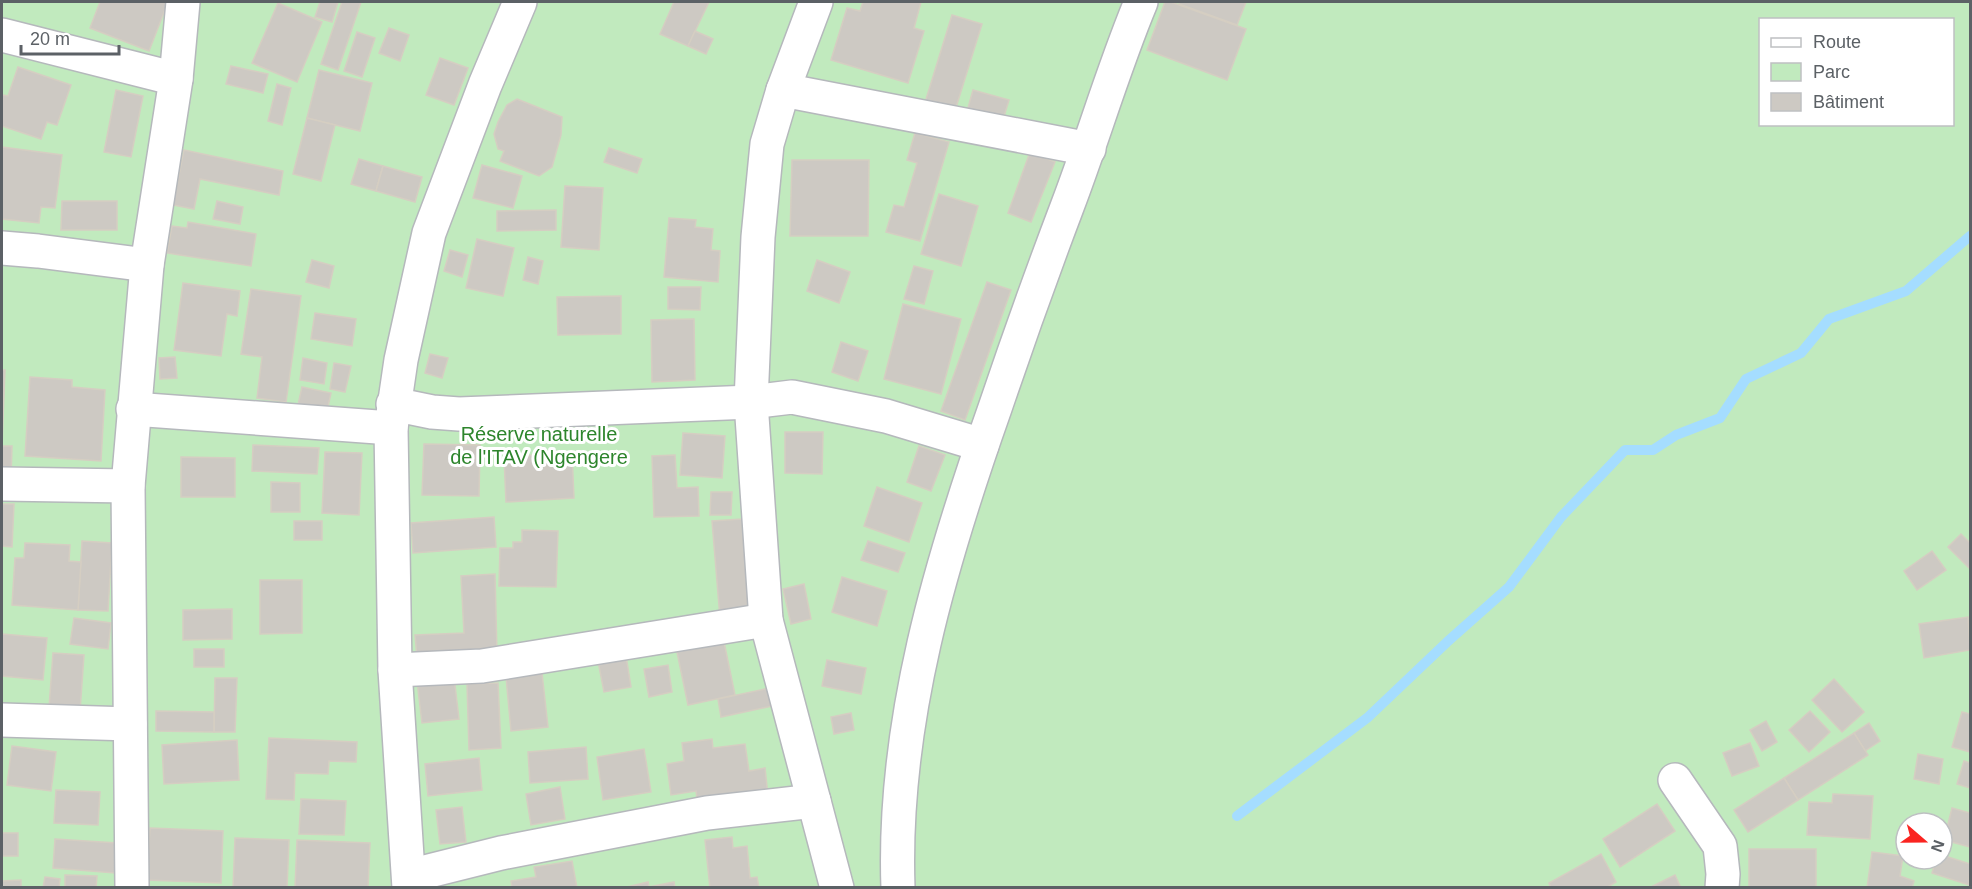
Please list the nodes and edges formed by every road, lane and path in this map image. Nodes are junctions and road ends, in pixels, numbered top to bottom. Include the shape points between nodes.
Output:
1 (183, 2) edge
2 (520, 2) edge
3 (816, 2) edge
4 (1141, 2) edge
5 (2, 35) edge
6 (176, 79) junction
7 (783, 90) junction
8 (1089, 149) junction
9 (2, 248) edge
10 (147, 266) junction
11 (751, 402) junction
12 (134, 409) junction
13 (392, 416) junction
14 (982, 445) junction
15 (2, 484) edge
16 (128, 486) junction
17 (766, 620) junction
18 (395, 670) junction
19 (2, 720) edge
20 (130, 724) junction
21 (1676, 780) dead end
22 (813, 801) junction
23 (409, 882) edge
24 (132, 888) edge
25 (837, 888) edge
26 (898, 888) edge
27 (1722, 888) edge

1 - 6 street
2 - 13 street via 429,233
3 - 7 street
4 - 8 street
5 - 6 street
6 - 10 street
7 - 8 street
7 - 11 street via 767,144 761,202
8 - 14 street
9 - 10 street
10 - 12 street
11 - 13 street
11 - 14 street via 792,397 885,416
11 - 17 street
12 - 13 street
12 - 16 street
13 - 18 street
14 - 26 street via 947,551 919,664 896,839
15 - 16 street
16 - 20 street
17 - 18 street via 482,666
17 - 22 street
18 - 23 street
19 - 20 street
20 - 24 street
21 - 27 street via 1720,846
22 - 23 street via 697,815 501,854
22 - 25 street

